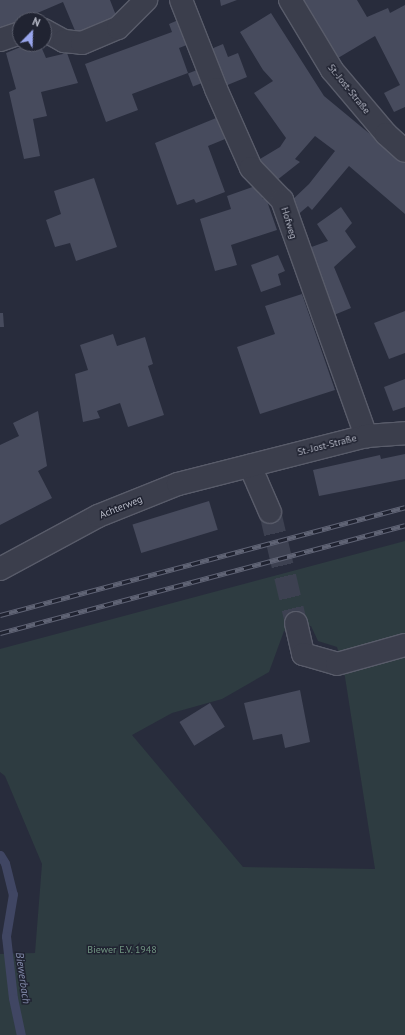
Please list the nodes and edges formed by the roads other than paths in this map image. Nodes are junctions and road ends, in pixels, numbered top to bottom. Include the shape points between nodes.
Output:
1 (146, 0) edge
2 (181, 0) edge
3 (290, 0) edge
4 (52, 34) edge
5 (12, 36) edge
6 (0, 40) edge
7 (405, 151) edge
8 (405, 433) edge
9 (366, 436) junction
10 (250, 466) junction
11 (270, 512) tunnel mouth
12 (0, 569) edge
13 (296, 622) tunnel mouth
14 (405, 645) edge

1 - 4 street via 118,28 82,43 64,41
2 - 9 street, Hofweg via 251,168 282,200
3 - 7 street, St.-Jost-Straße via 332,70 386,134
5 - 6 street
8 - 9 street, St.-Jost-Straße
9 - 10 street, St.-Jost-Straße
10 - 11 street
10 - 12 street, Achterweg via 178,484 98,516
13 - 14 street via 303,654 338,664

